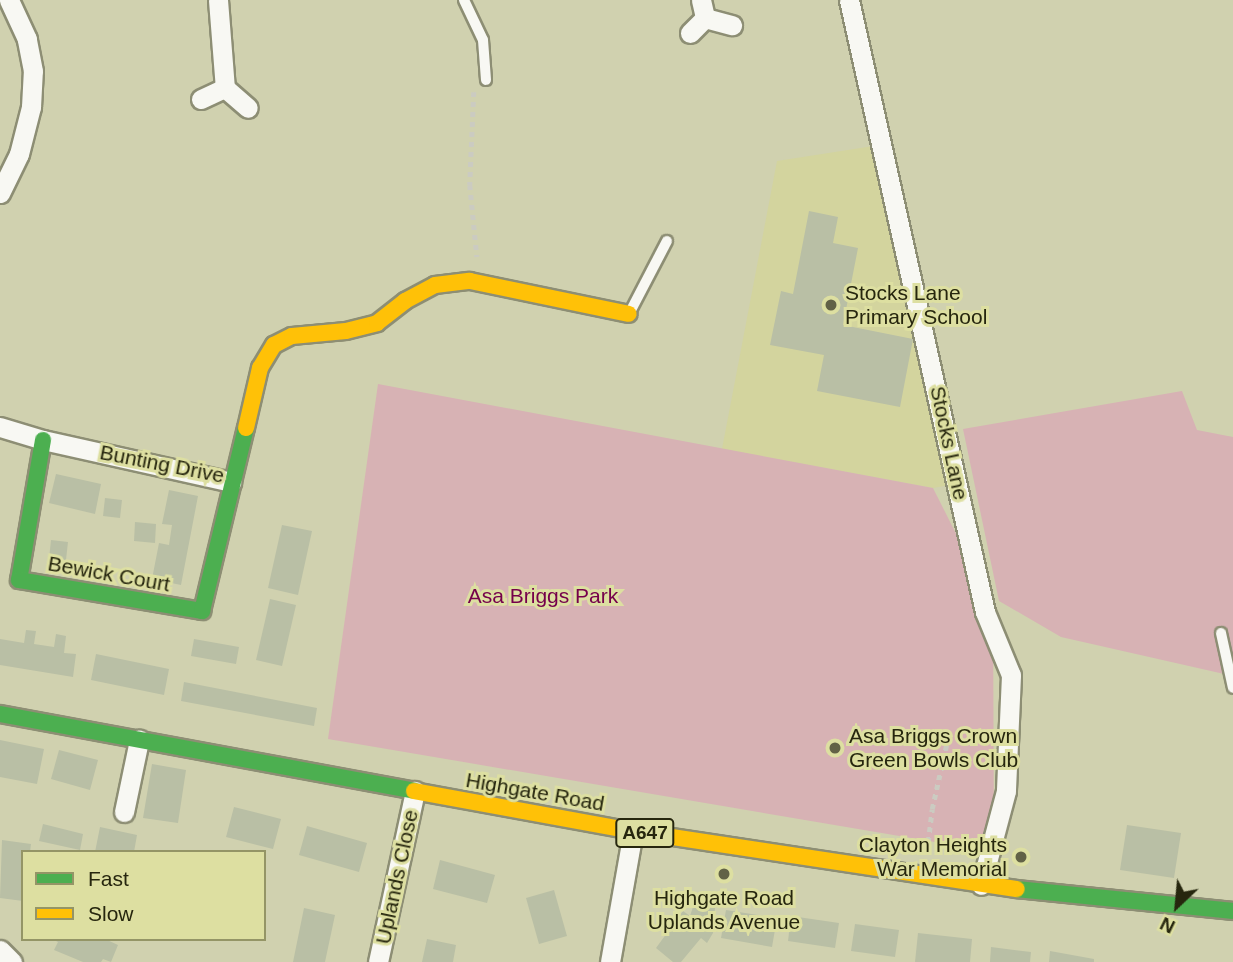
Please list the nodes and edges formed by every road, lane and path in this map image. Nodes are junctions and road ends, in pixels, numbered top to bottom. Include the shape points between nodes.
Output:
1 (218, 0) edge
2 (464, 0) edge
3 (849, 0) edge
4 (18, 3) edge
5 (703, 9) edge
6 (732, 25) dead end
7 (690, 33) dead end
8 (486, 80) dead end
9 (474, 86) dead end
10 (225, 88) junction
11 (201, 99) dead end
12 (248, 108) dead end
13 (0, 193) edge
14 (667, 241) dead end
15 (478, 283) junction
16 (629, 314) joint
17 (0, 427) edge
18 (43, 440) junction
19 (231, 482) junction
20 (1221, 633) dead end
21 (1233, 688) edge
22 (0, 714) edge
23 (949, 733) dead end
24 (139, 740) junction
25 (415, 791) junction
26 (124, 812) dead end
27 (633, 831) junction
28 (928, 842) dead end
29 (981, 885) junction
30 (1233, 911) edge
31 (0, 950) edge
32 (12, 962) edge
33 (378, 962) edge
34 (610, 962) edge

1 - 10 street
2 - 8 lane via 482,40
3 - 29 street, Stocks Lane via 985,612 1012,676 1006,791
4 - 13 street via 33,71 31,107 19,154
5 - 6 street
5 - 7 street
9 - 15 path via 470,185
10 - 11 street
10 - 12 street
14 - 16 lane
15 - 16 main road, Bunting Drive
15 - 19 main road, Bunting Drive via 435,285 377,323 292,336 274,345 260,368
17 - 18 street, Bunting Drive
18 - 19 street, Bunting Drive
18 - 19 main road, Bewick Court via 19,580 202,611
20 - 21 lane
22 - 24 main road, Highgate Road / A647
23 - 28 path
24 - 25 main road, Highgate Road / A647
24 - 26 street
25 - 27 main road, Highgate Road / A647
25 - 33 street, Uplands Close
27 - 29 main road, Highgate Road / A647
27 - 34 street
29 - 30 main road, Highgate Road / A647
31 - 32 street

